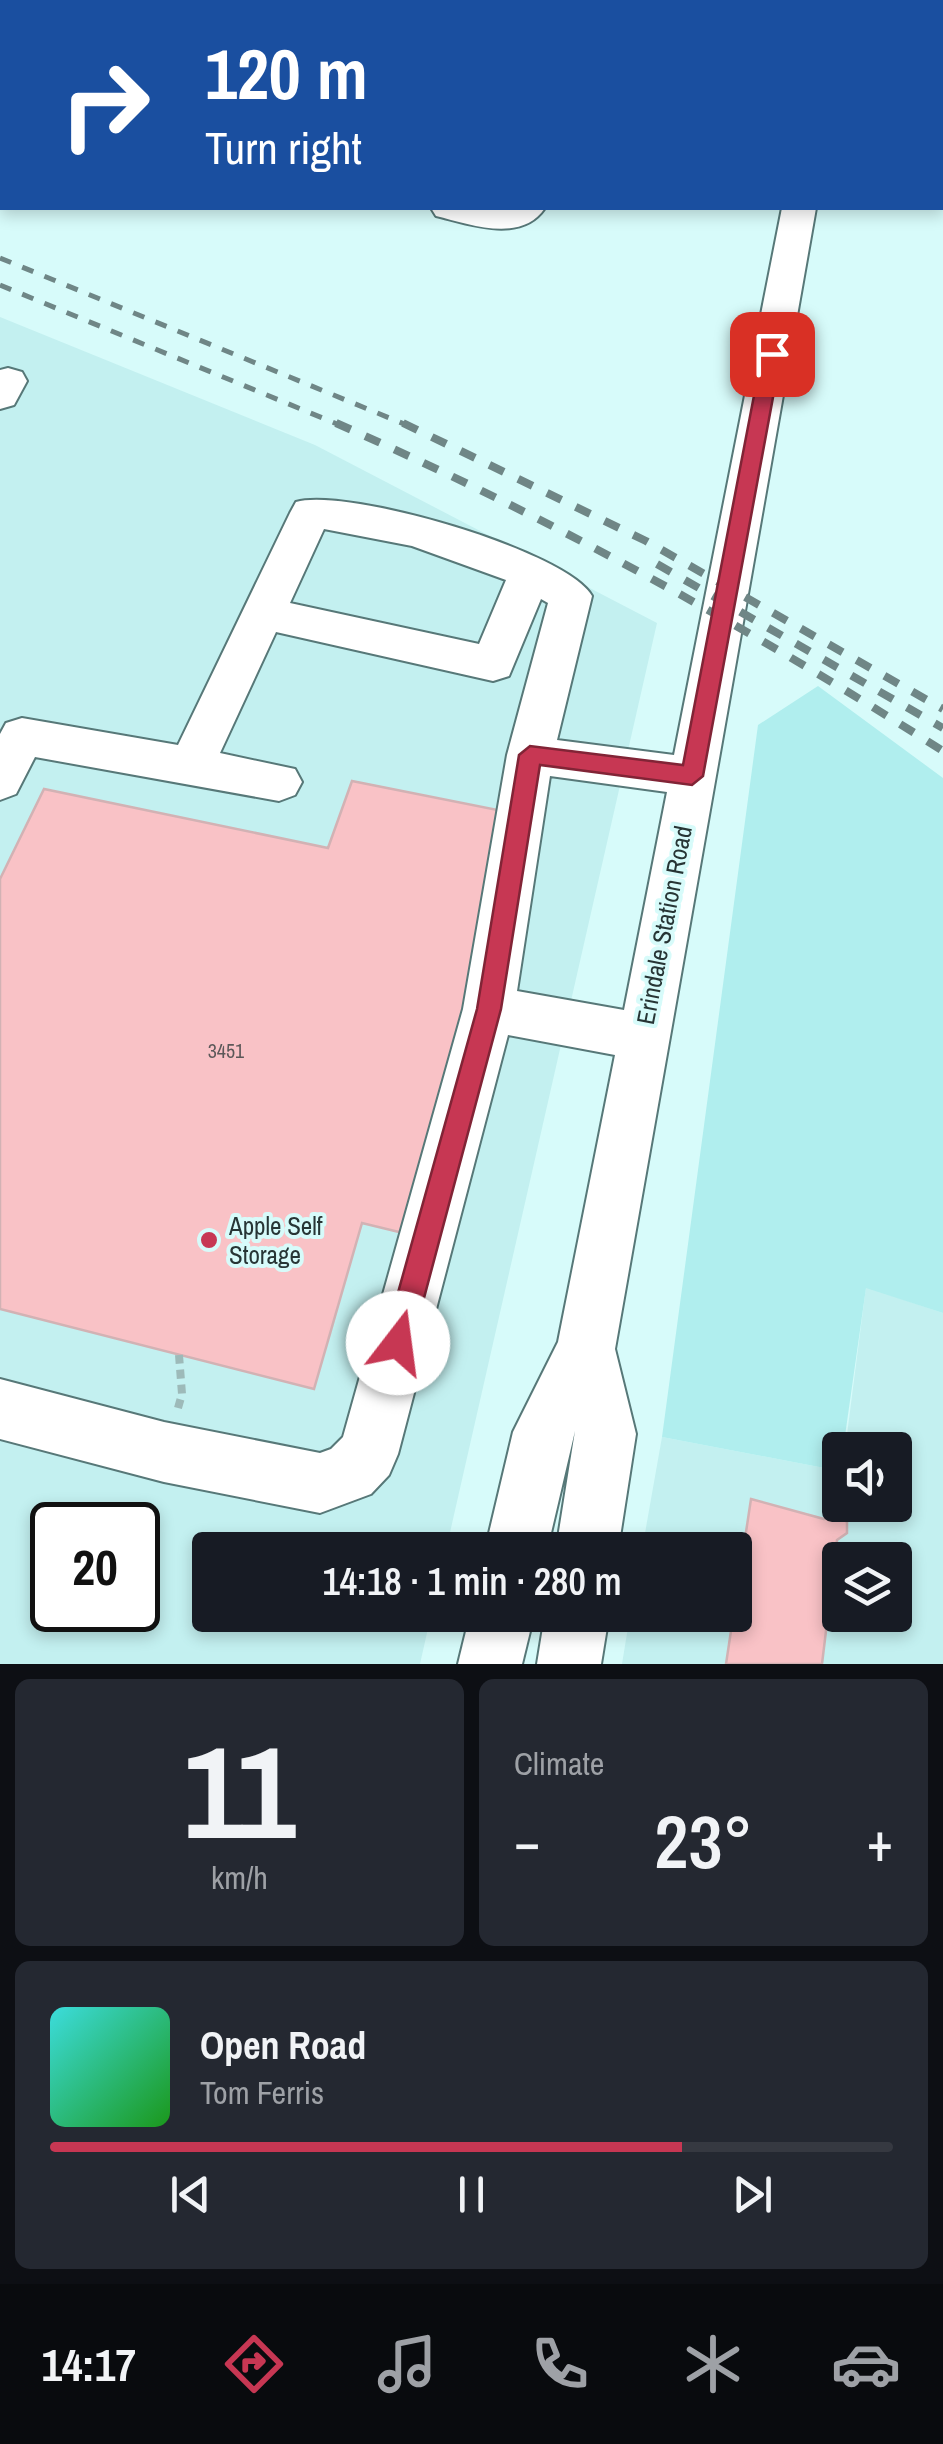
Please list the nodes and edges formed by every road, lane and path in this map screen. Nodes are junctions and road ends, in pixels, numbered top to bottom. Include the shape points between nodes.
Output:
1 (457, 210) edge
2 (524, 210) edge
3 (798, 210) edge
4 (531, 571) junction
5 (262, 614) junction
6 (530, 755) junction
7 (190, 766) junction
8 (692, 776) junction
9 (0, 781) edge
10 (279, 782) dead end
11 (489, 1009) junction
12 (644, 1037) junction
13 (586, 1348) junction
14 (0, 1409) edge
15 (520, 1532) edge
16 (590, 1532) edge
17 (498, 1632) edge
18 (574, 1632) edge
19 (490, 1664) edge
20 (569, 1664) edge

1 - 2 street via 501,220
3 - 8 street, Erindale Station Road
4 - 5 street via 493,664
4 - 5 street via 375,520 310,513
4 - 6 street via 571,596
5 - 7 street
6 - 8 street
6 - 11 street
7 - 9 street via 22,736
7 - 10 street
8 - 12 street, Erindale Station Road
11 - 12 street
11 - 14 street via 368,1454 350,1473 320,1483
12 - 13 street, Erindale Station Road
13 - 15 street, Erindale Station Road via 543,1432
13 - 16 street, Erindale Station Road via 606,1434
17 - 19 street
18 - 20 street

